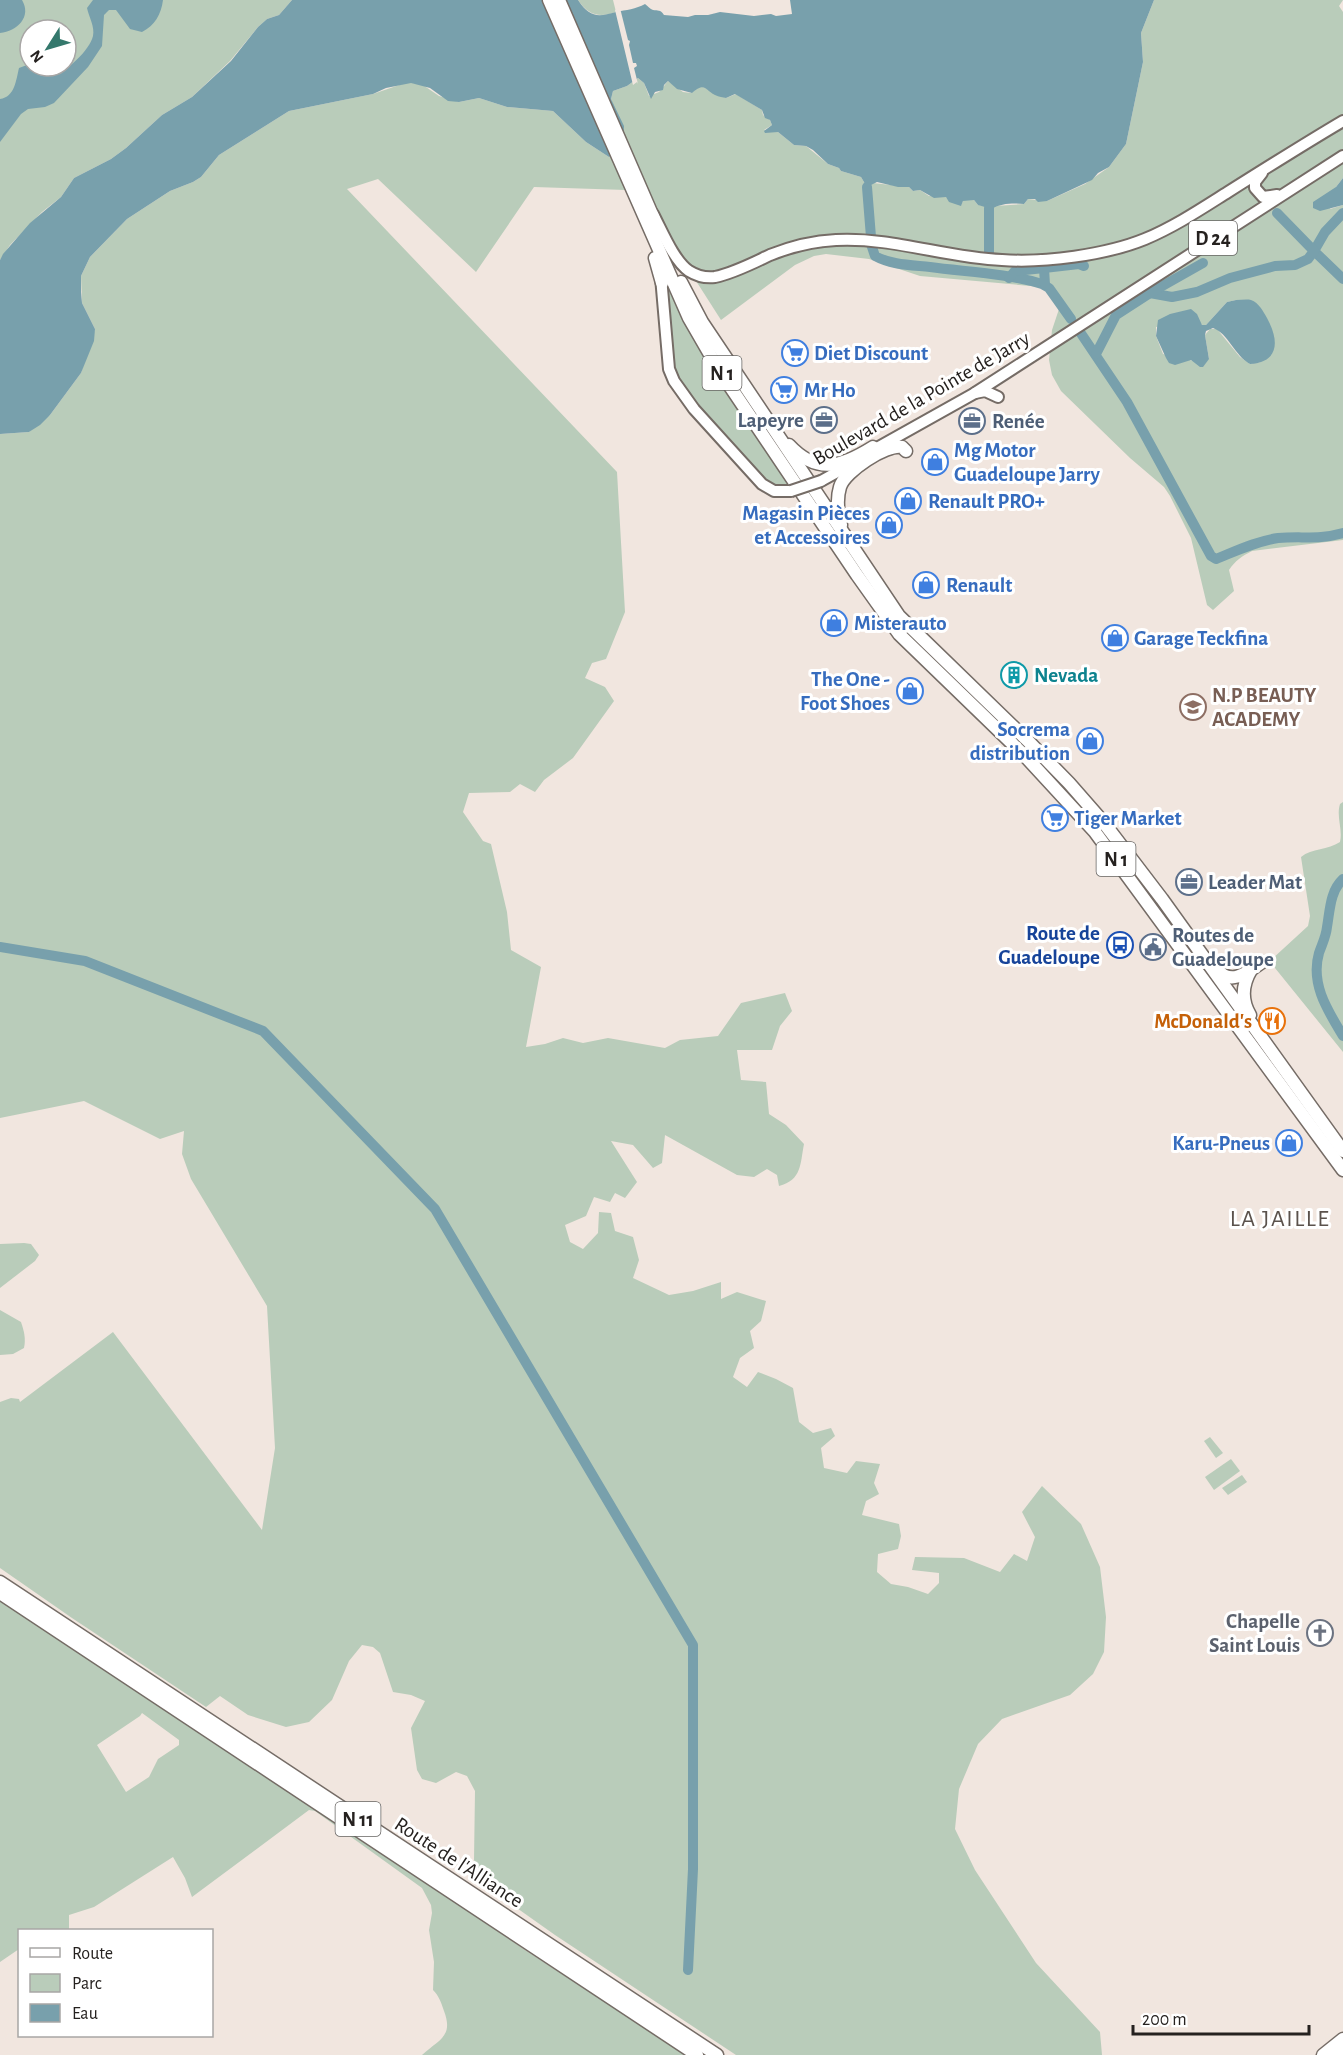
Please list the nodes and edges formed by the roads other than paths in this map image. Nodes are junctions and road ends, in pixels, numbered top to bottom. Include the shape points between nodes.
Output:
1 (548, 0) edge
2 (559, 0) edge
3 (1343, 121) edge
4 (1343, 156) edge
5 (1268, 166) junction
6 (630, 179) junction
7 (1228, 192) junction
8 (1284, 193) junction
9 (650, 219) junction
10 (1242, 220) junction
11 (662, 283) junction
12 (741, 381) junction
13 (975, 393) junction
14 (998, 397) dead end
15 (873, 447) dead end
16 (906, 451) dead end
17 (843, 532) junction
18 (1162, 899) junction
19 (1282, 1067) junction
20 (1292, 1090) junction
21 (1343, 1138) edge
22 (1343, 1151) edge
23 (1329, 1165) dead end
24 (1343, 1170) edge
25 (0, 1582) edge
26 (0, 1593) edge
27 (1343, 2039) edge
28 (1343, 2050) edge
29 (697, 2055) edge
30 (717, 2055) edge
31 (1323, 2055) edge
32 (1336, 2055) edge

1 - 6 highway, N 1
2 - 6 highway, N 1
3 - 5 main road, D 24
4 - 8 main road, Boulevard de la Pointe de Jarry / D 24
5 - 7 main road, D 24
5 - 8 main road via 1255,183 1257,192 1265,198
6 - 9 highway, N 1
6 - 11 highway
7 - 9 main road, D 24 via 1143,240 1050,260 1002,261 891,242 832,240 792,248 715,277 698,276 684,266
7 - 10 main road via 1245,189 1253,197 1252,208
8 - 10 main road, Boulevard de la Pointe de Jarry / D 24
9 - 11 main road, Boulevard de la Pointe de Jarry / D 24
9 - 12 highway, N 1 via 702,322
9 - 20 highway, N 1 via 672,280 703,343 888,619 1078,812
10 - 13 main road, Boulevard de la Pointe de Jarry / D 24
11 - 13 main road, Boulevard de la Pointe de Jarry / D 24, bridge via 669,369 674,381 762,484 774,491 821,481
12 - 15 highway via 790,447 804,458 836,466
12 - 17 highway, N 1
13 - 14 main road via 985,391
16 - 17 highway via 893,447 846,477 838,504
17 - 18 highway, N 1 via 899,616 1069,783
18 - 19 highway, N 1
18 - 19 highway via 1223,976 1235,978 1257,966 1244,988 1246,1006
19 - 20 highway, N 1
20 - 21 highway
20 - 22 highway, N 1
20 - 23 highway
20 - 24 highway, N 1
25 - 30 highway, Route de l'Alliance / N 11
26 - 29 highway, Route de l'Alliance / N 11
27 - 31 highway
28 - 32 highway

